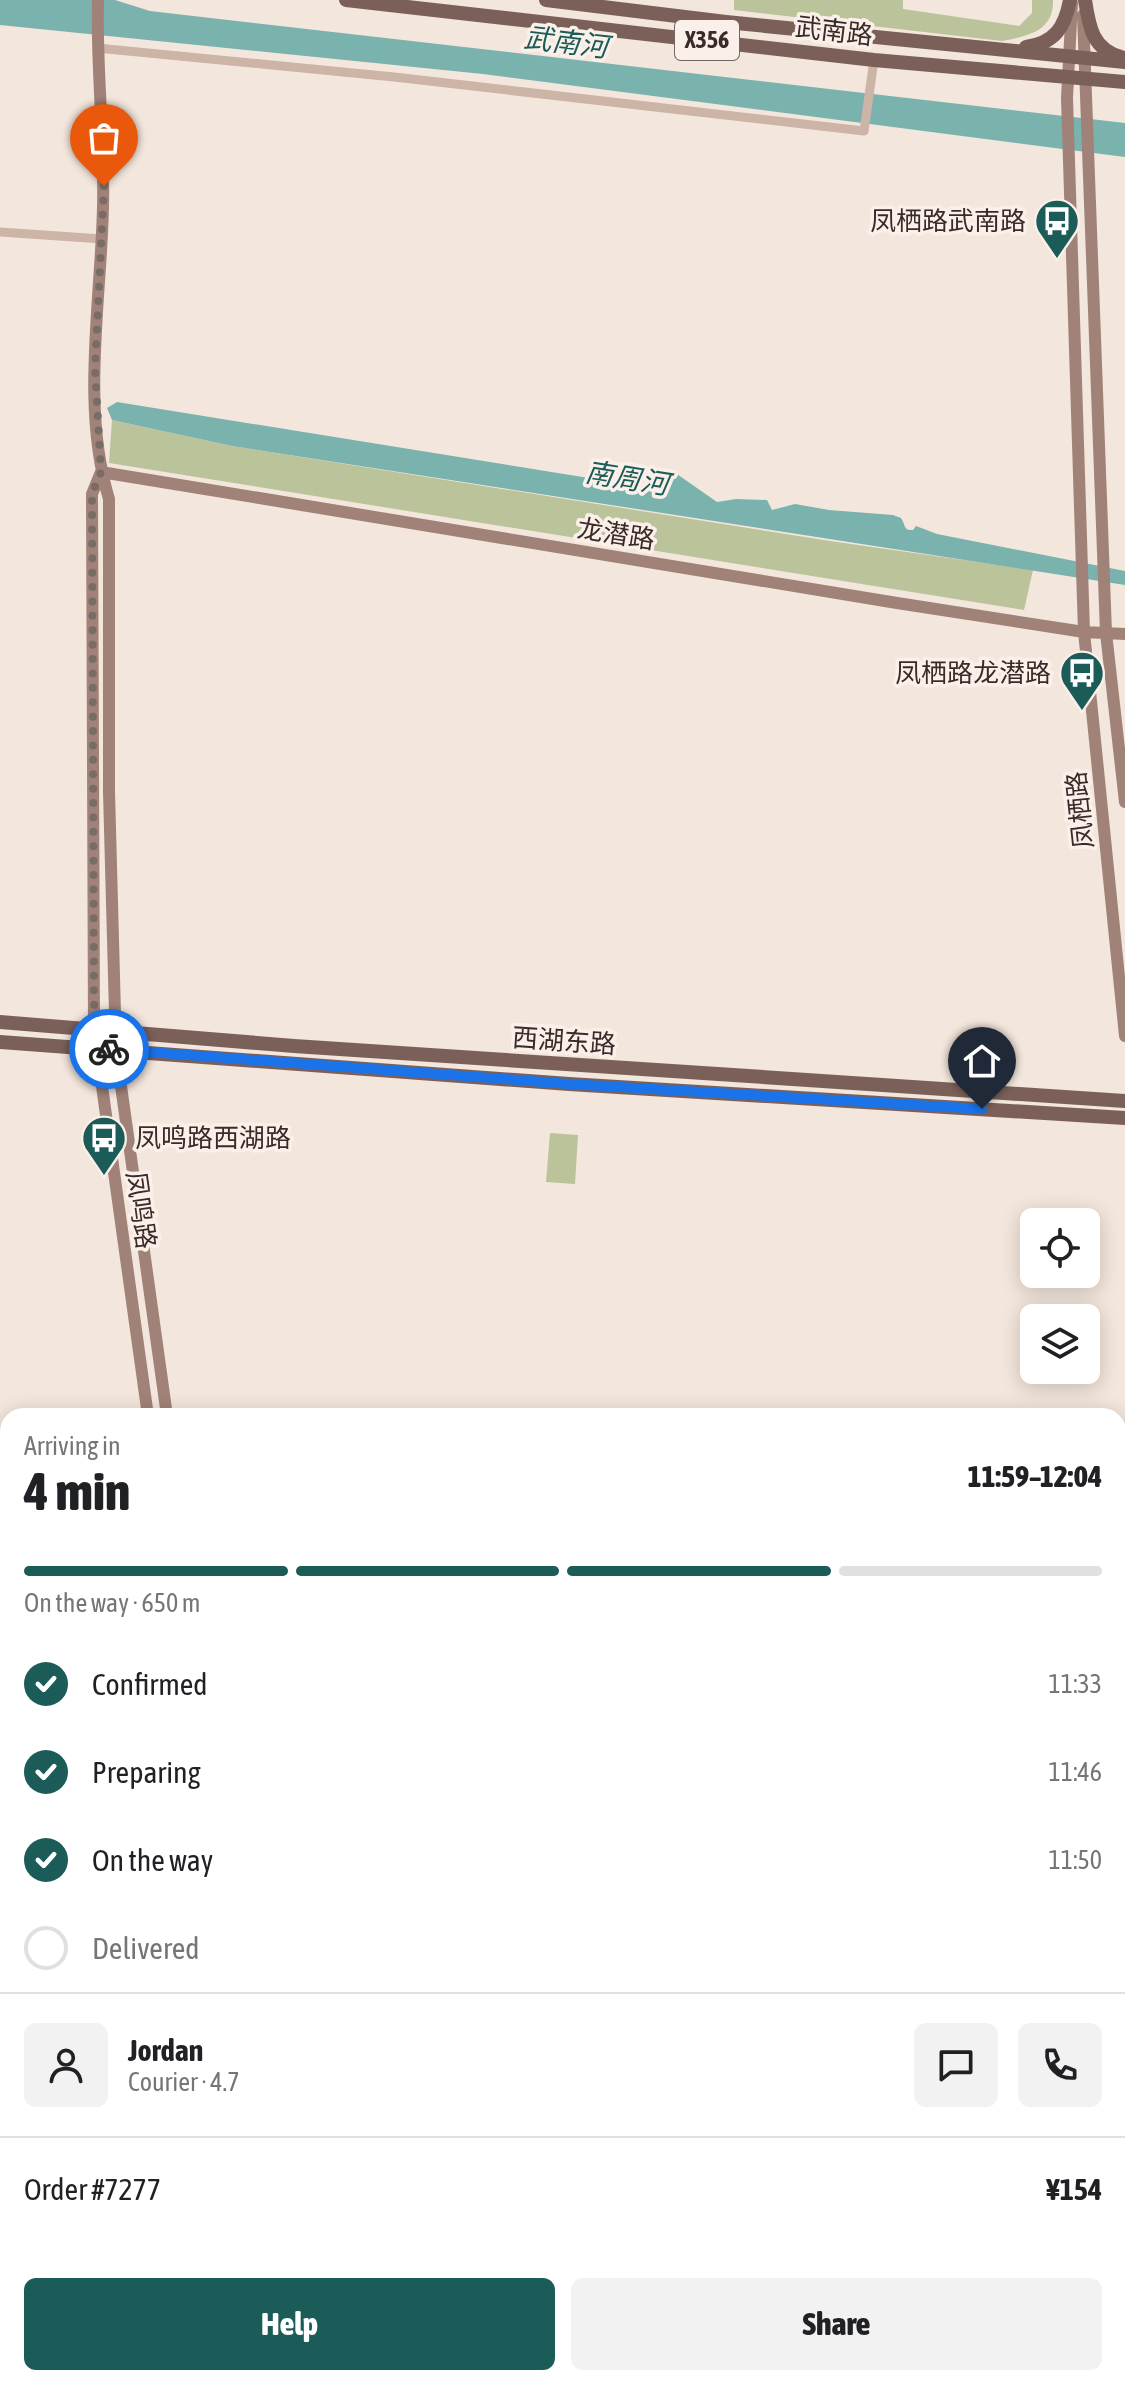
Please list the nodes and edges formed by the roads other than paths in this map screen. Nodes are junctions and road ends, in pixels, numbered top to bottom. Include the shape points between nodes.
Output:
1 (98, 0) edge
2 (346, 0) edge
3 (546, 0) edge
4 (1071, 0) edge
5 (1084, 0) edge
6 (97, 44) junction
7 (1002, 49) junction
8 (1077, 56) junction
9 (874, 60) junction
10 (1125, 60) edge
11 (1068, 76) junction
12 (1086, 78) junction
13 (1125, 82) edge
14 (0, 232) edge
15 (102, 239) junction
16 (101, 472) junction
17 (1084, 632) junction
18 (1106, 633) junction
19 (1125, 634) edge
20 (1125, 802) edge
21 (0, 1022) edge
22 (94, 1029) junction
23 (115, 1030) junction
24 (1125, 1036) edge
25 (0, 1042) edge
26 (95, 1048) junction
27 (116, 1050) junction
28 (1125, 1101) edge
29 (1125, 1118) edge
30 (147, 1408) edge
31 (166, 1408) edge

1 - 6 street
2 - 9 main road, 武南路 / X356
3 - 7 main road, 武南路 / X356
4 - 7 main road via 1066,22 1051,39
4 - 8 street
5 - 8 street
5 - 10 main road via 1094,38 1108,53
6 - 9 street via 864,131
6 - 15 street
7 - 8 main road, 武南路 / X356
8 - 10 main road, 武南路 / X356
8 - 11 street
8 - 12 street
9 - 11 main road, 武南路 / X356
11 - 12 main road, 武南路 / X356
11 - 17 street, 凤栖路
12 - 13 main road, 武南路 / X356
12 - 18 street, 凤栖路
14 - 15 street
15 - 16 street via 95,369
16 - 17 street, 龙潜路
16 - 22 street, 凤鸣路 via 92,494
16 - 23 street, 凤鸣路 via 109,499
17 - 18 street, 龙潜路
17 - 24 street, 凤栖路
18 - 19 street, 龙潜路
18 - 20 street, 凤栖路
21 - 22 main road, 西湖东路
22 - 23 main road, 西湖东路
22 - 26 street, 凤鸣路
23 - 27 street, 凤鸣路
23 - 28 main road, 西湖东路
25 - 26 main road, 西湖东路
26 - 27 main road, 西湖东路
26 - 30 street, 凤鸣路
27 - 29 main road, 西湖东路
27 - 31 street, 凤鸣路

